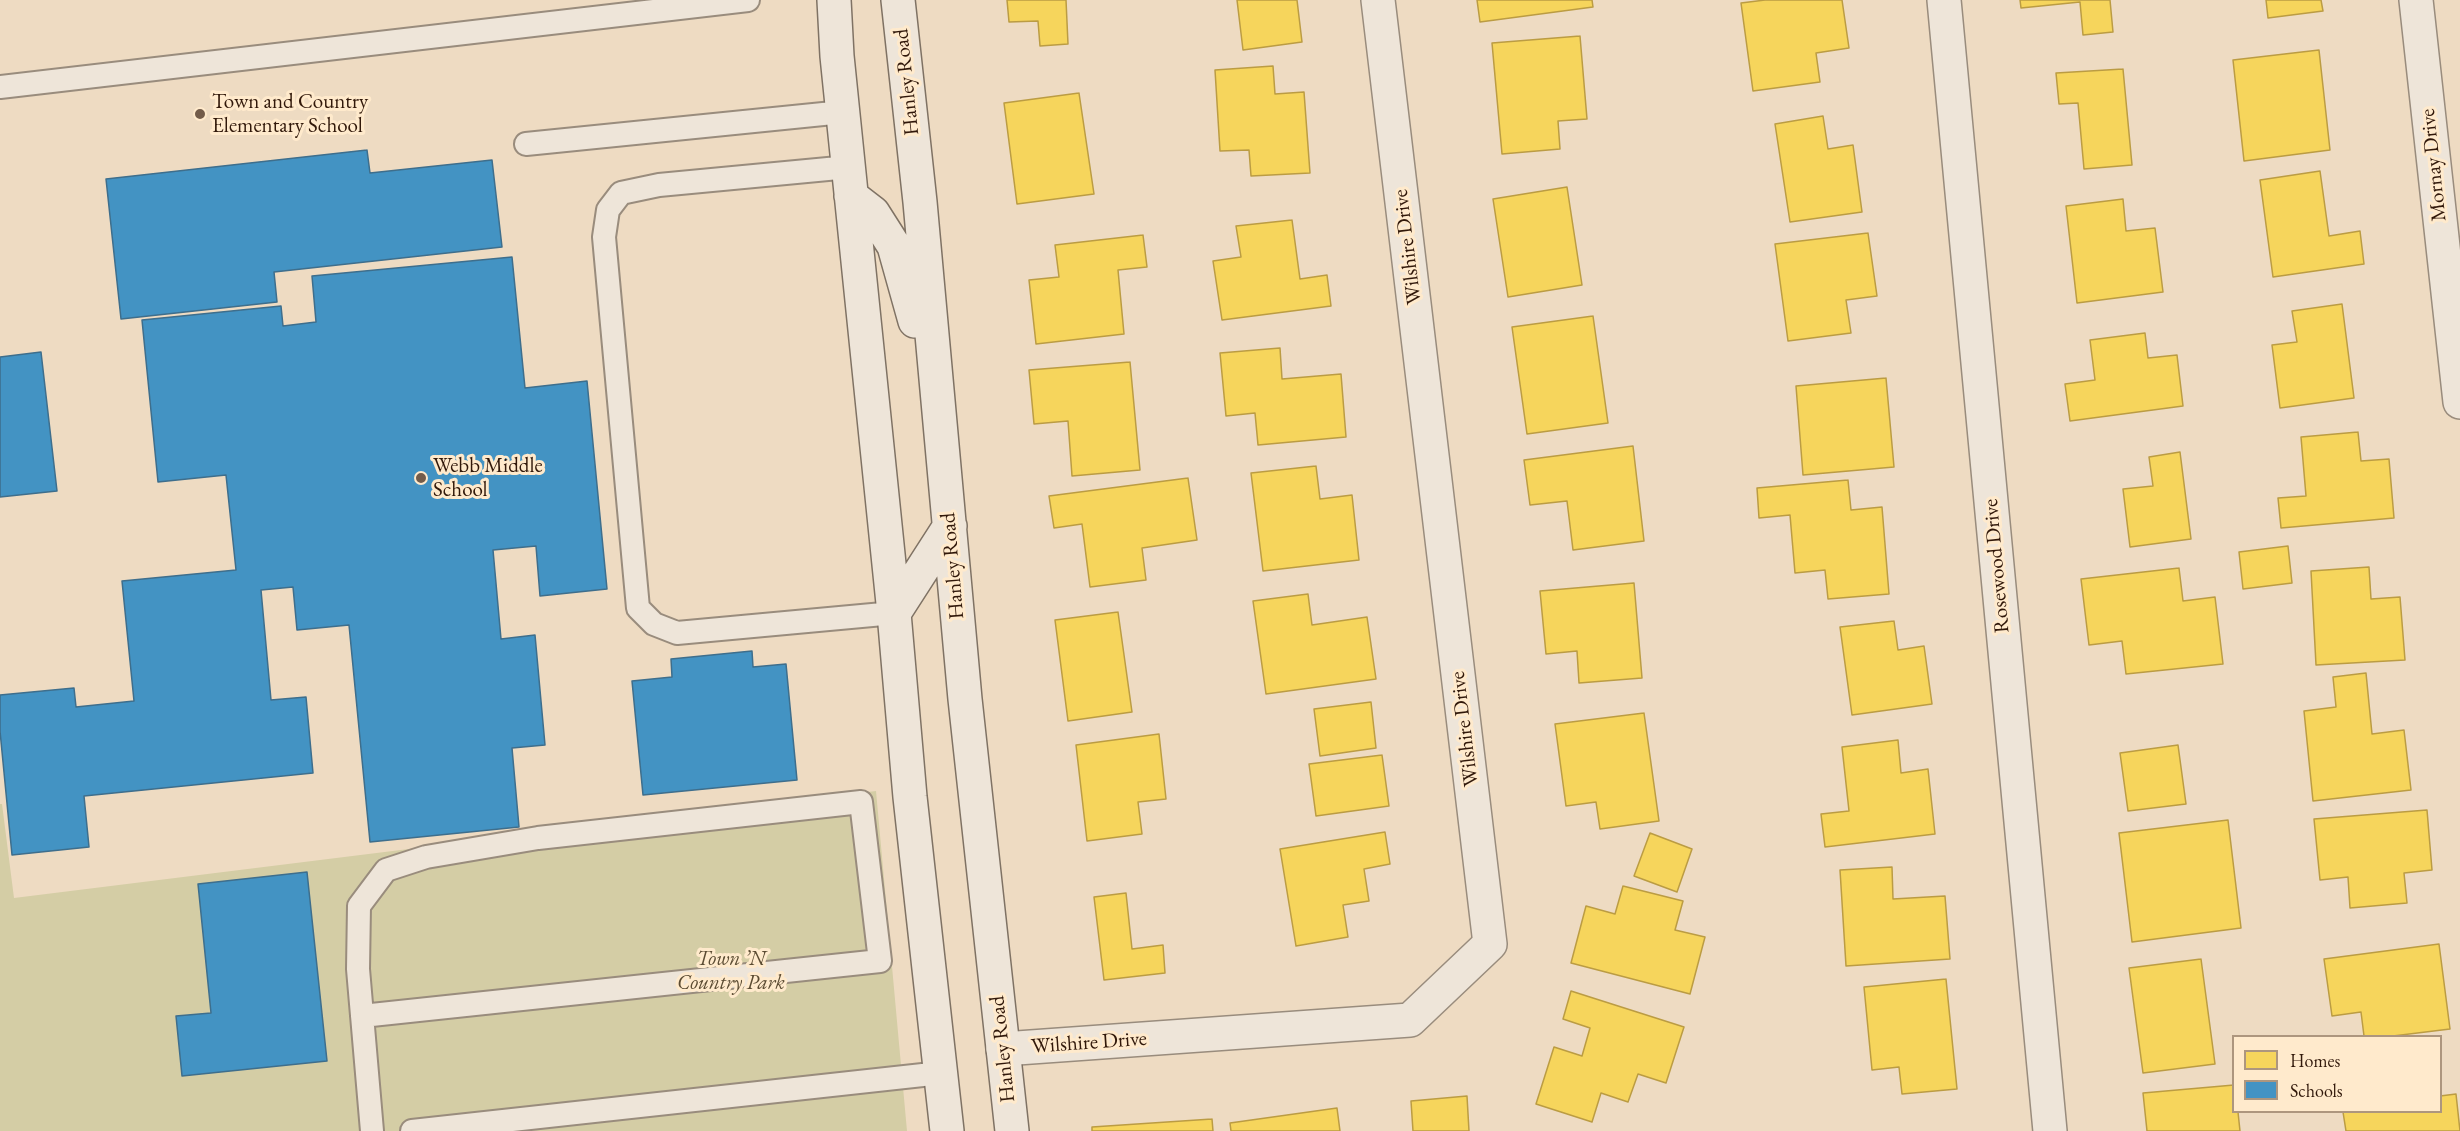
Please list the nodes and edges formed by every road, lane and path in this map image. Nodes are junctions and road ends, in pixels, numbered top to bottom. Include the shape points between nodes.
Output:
1 (748, 0) edge
2 (834, 0) edge
3 (898, 0) edge
4 (1378, 0) edge
5 (1944, 0) edge
6 (2416, 0) edge
7 (688, 3) edge
8 (0, 87) edge
9 (843, 112) junction
10 (526, 144) dead end
11 (850, 182) junction
12 (2460, 402) edge
13 (938, 403) junction
14 (950, 526) junction
15 (894, 613) junction
16 (362, 1016) junction
17 (1003, 1049) junction
18 (941, 1073) junction
19 (372, 1131) edge
20 (412, 1131) edge
21 (947, 1131) edge
22 (1012, 1131) edge
23 (2050, 1131) edge

1 - 7 lane
2 - 9 street
3 - 13 street, Hanley Road
4 - 17 street, Wilshire Drive via 1490,944 1410,1020
5 - 23 street, Rosewood Drive
6 - 12 street, Mornay Drive
7 - 8 lane
9 - 10 lane
9 - 11 street
11 - 13 street via 894,246
11 - 15 street
11 - 15 lane via 659,185 621,193 609,210 604,237 638,608 654,624 677,633
13 - 14 street, Hanley Road
14 - 15 street
14 - 17 street, Hanley Road
15 - 18 street
16 - 16 lane via 880,961 861,802 538,838 426,857 386,870 359,906
16 - 19 lane
17 - 22 street, Hanley Road
18 - 20 lane
18 - 21 street

